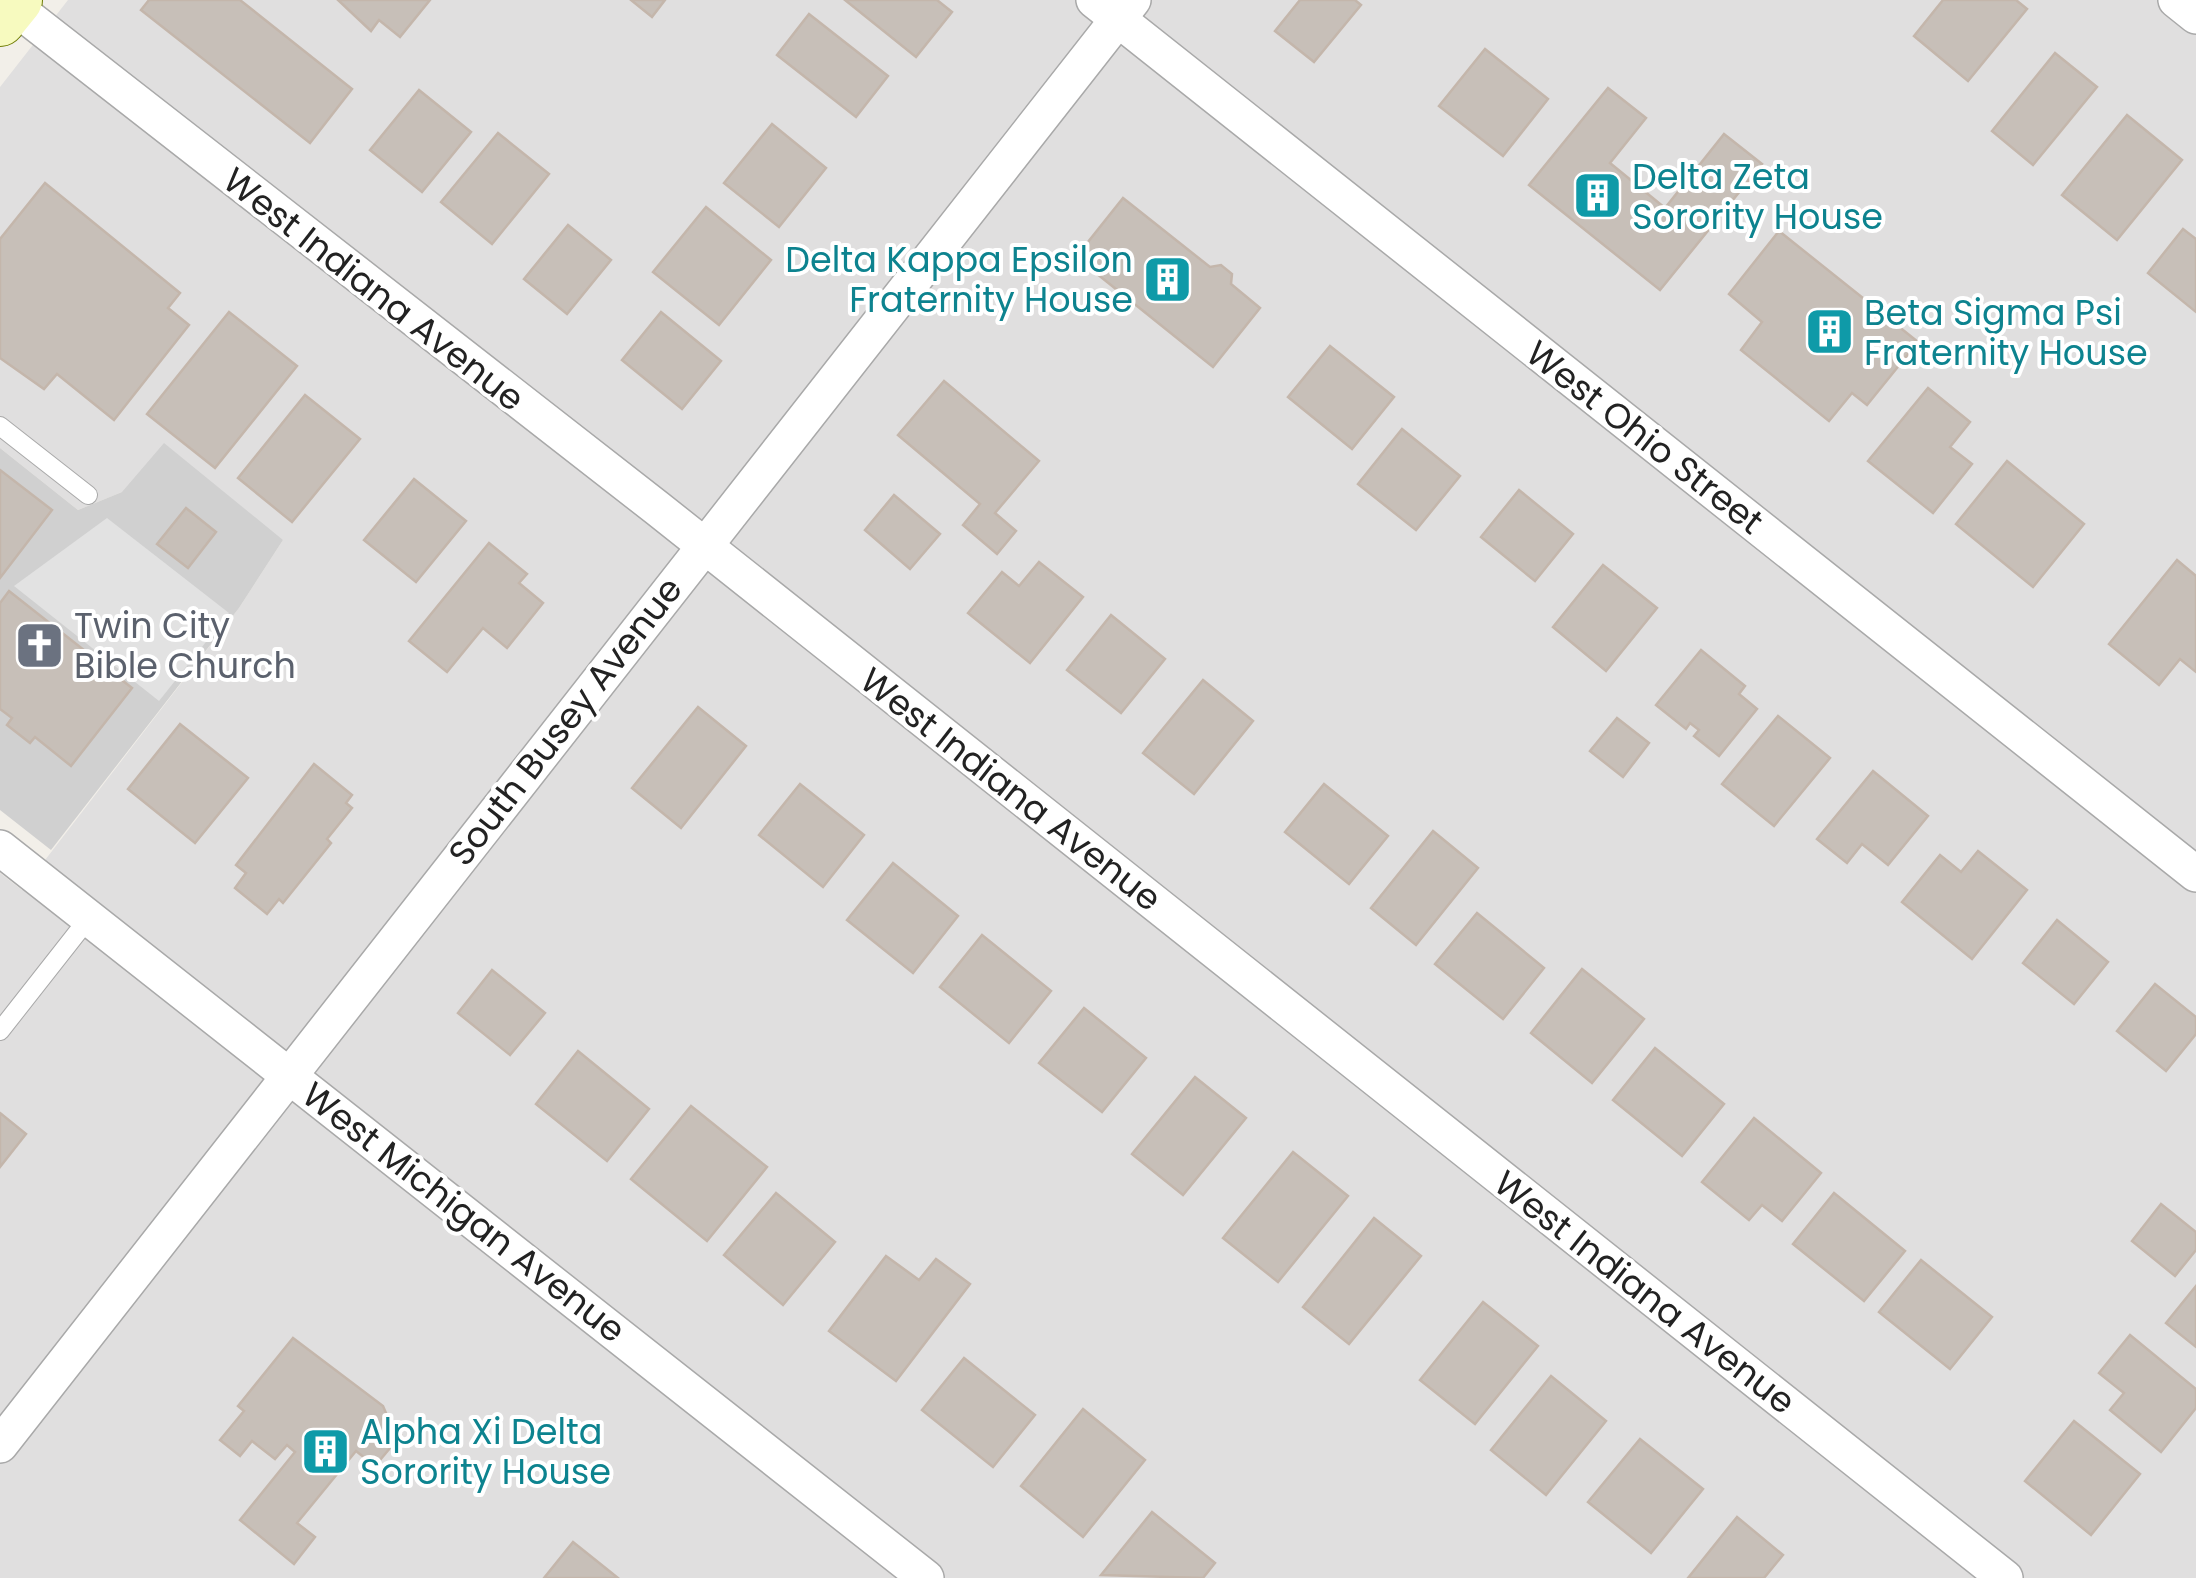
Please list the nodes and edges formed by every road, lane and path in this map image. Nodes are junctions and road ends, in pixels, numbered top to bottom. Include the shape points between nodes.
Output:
1 (2176, 0) edge
2 (1115, 6) edge
3 (10, 9) edge
4 (2196, 16) edge
5 (0, 426) edge
6 (88, 495) dead end
7 (703, 546) junction
8 (0, 848) edge
9 (2196, 874) edge
10 (88, 918) junction
11 (0, 1031) edge
12 (289, 1073) junction
13 (0, 1445) edge
14 (926, 1578) edge
15 (2004, 1578) edge

1 - 4 street
2 - 7 street, South Busey Avenue
2 - 9 street, West Ohio Street
3 - 7 street, West Indiana Avenue
5 - 6 lane
7 - 12 street, South Busey Avenue
7 - 15 street, West Indiana Avenue
8 - 10 street, West Michigan Avenue
10 - 11 lane
10 - 12 street, West Michigan Avenue
12 - 13 street, South Busey Avenue
12 - 14 street, West Michigan Avenue

